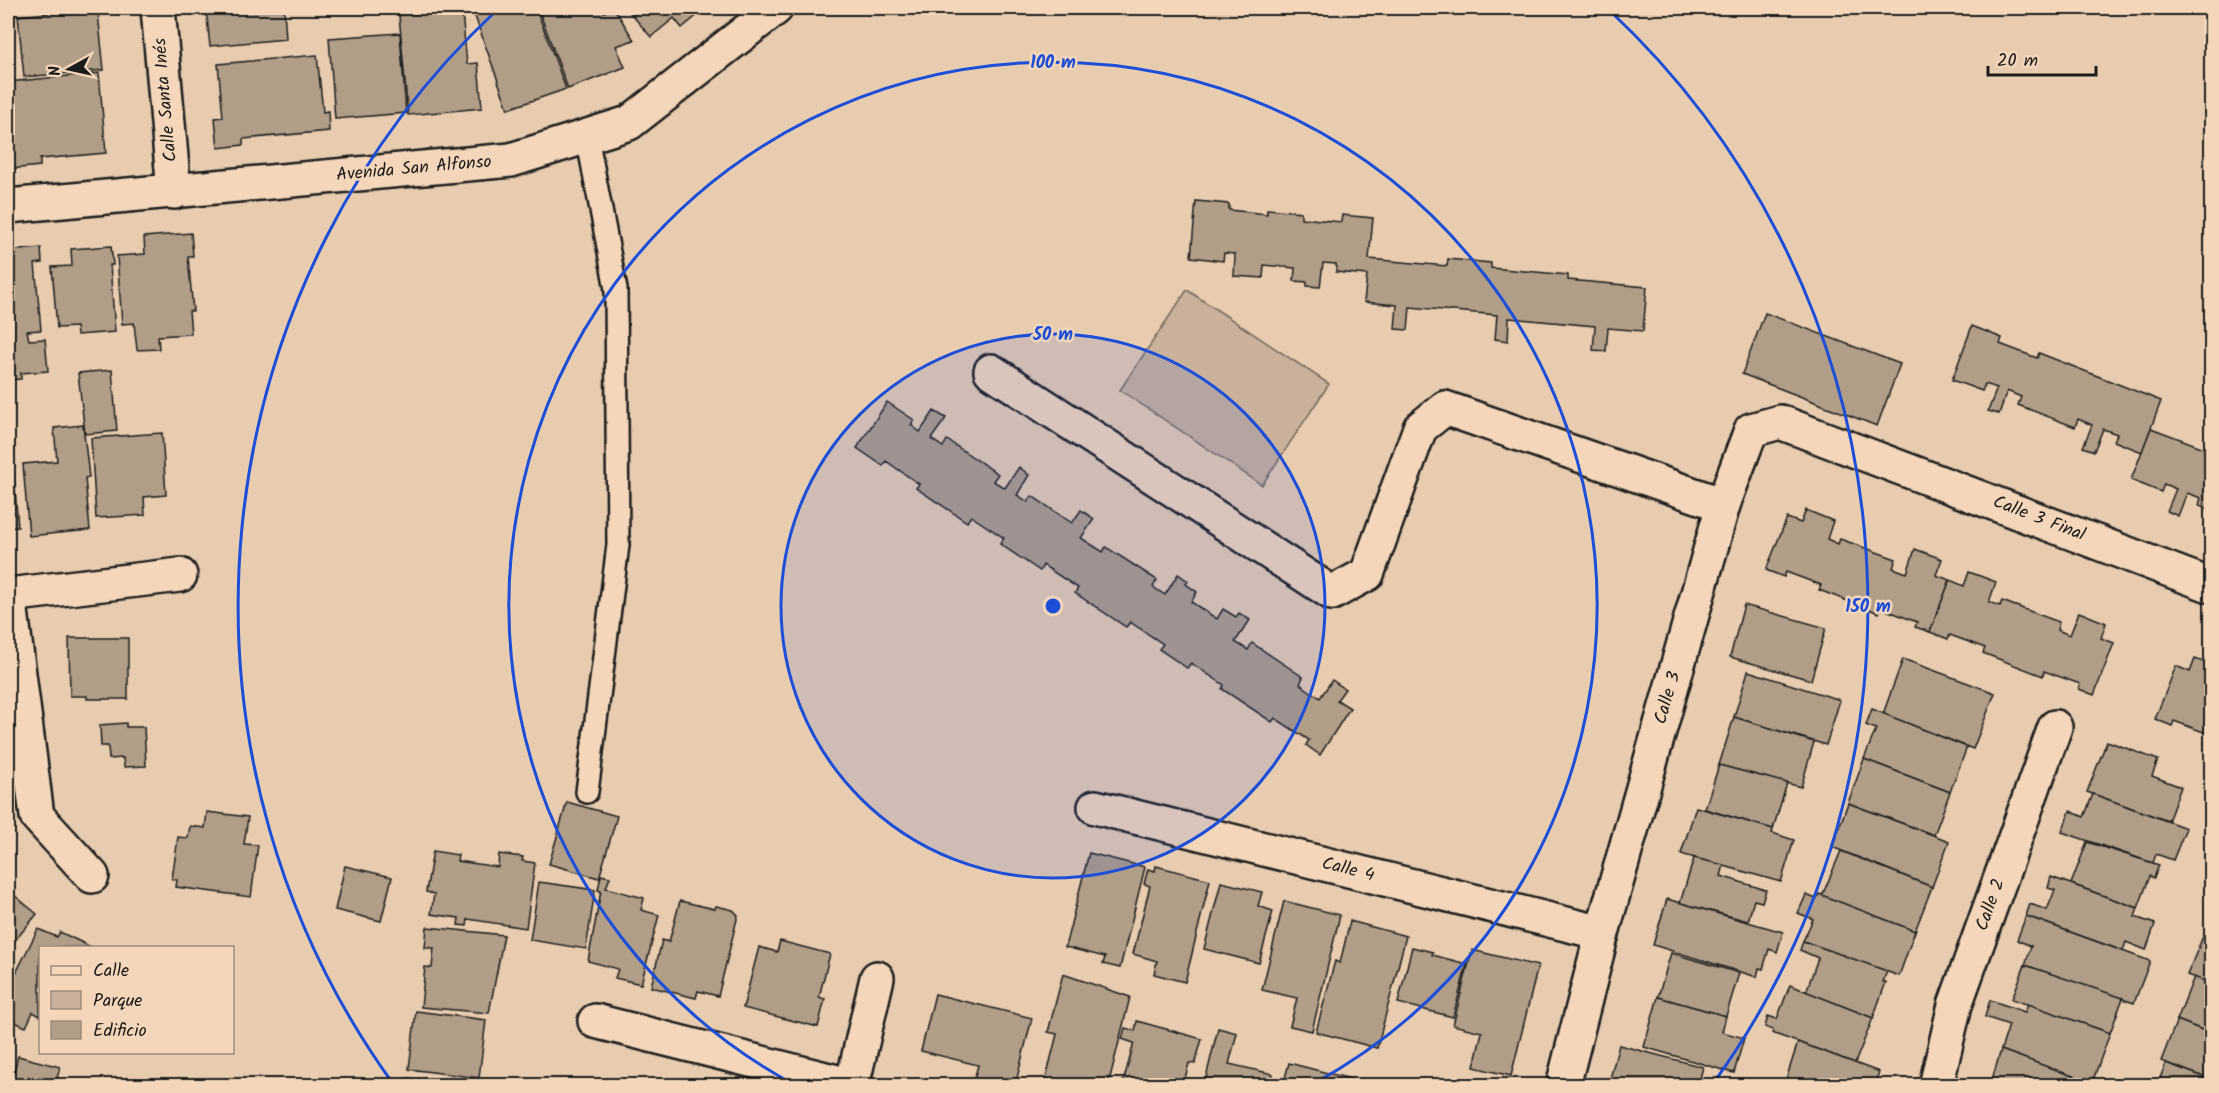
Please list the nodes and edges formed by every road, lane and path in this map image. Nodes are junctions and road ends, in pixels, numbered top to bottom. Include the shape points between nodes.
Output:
1 (159, 8) edge
2 (776, 8) edge
3 (587, 136) junction
4 (174, 192) junction
5 (8, 206) edge
6 (991, 371) dead end
7 (1865, 454) joint
8 (1723, 505) junction
9 (180, 575) dead end
10 (2211, 586) edge
11 (8, 595) edge
12 (2055, 727) dead end
13 (587, 792) dead end
14 (1095, 807) dead end
15 (92, 876) dead end
16 (1602, 933) junction
17 (877, 978) dead end
18 (595, 1021) dead end
19 (852, 1086) edge
20 (1563, 1086) edge
21 (1936, 1086) edge

1 - 4 street, Calle Santa Inés
2 - 3 street, Avenida San Alfonso via 629,123
3 - 4 street, Avenida San Alfonso via 511,160
3 - 13 lane via 616,290 618,545
4 - 5 street, Avenida San Alfonso
6 - 8 street via 1332,593 1367,574 1420,428 1445,408
7 - 8 street, Calle 3 via 1780,422 1751,430
7 - 10 street, Calle 3 Final
8 - 16 street, Calle 3
9 - 11 street
11 - 15 street via 37,816
12 - 21 street, Calle 2 via 1955,1005
14 - 16 street, Calle 4
16 - 20 street, Calle 3
17 - 19 street
18 - 19 street

